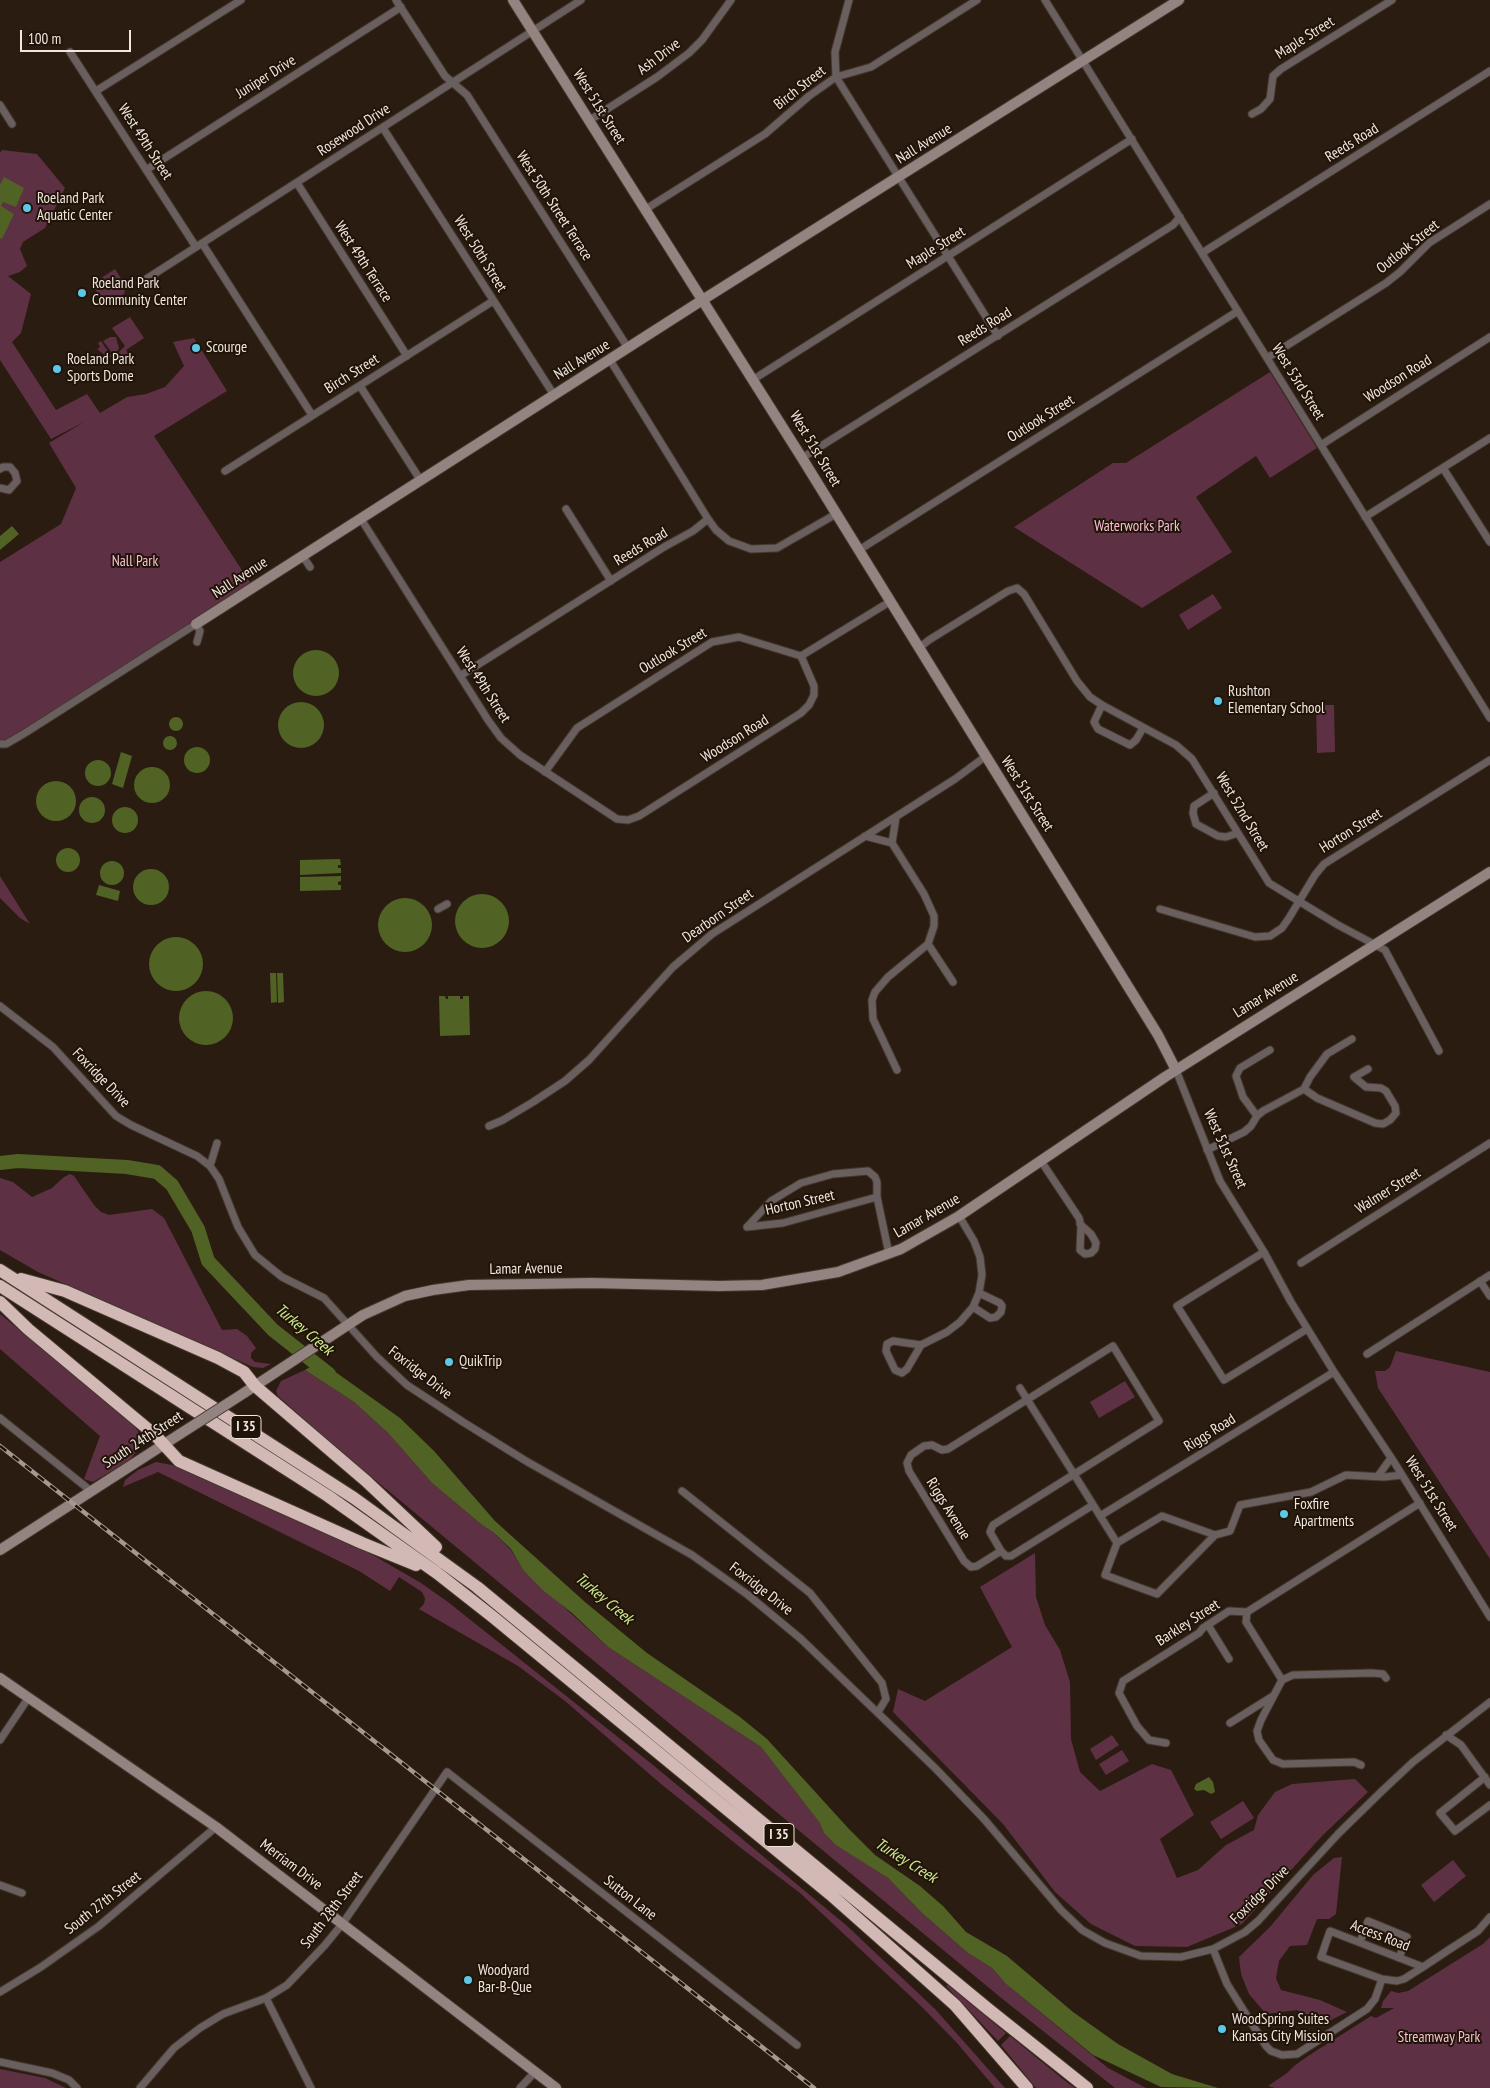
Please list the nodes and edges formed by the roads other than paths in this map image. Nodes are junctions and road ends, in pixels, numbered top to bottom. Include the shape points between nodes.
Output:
1 (241, 0) edge
2 (396, 0) edge
3 (513, 0) edge
4 (581, 0) edge
5 (731, 0) edge
6 (849, 0) edge
7 (977, 0) edge
8 (1045, 0) edge
9 (1179, 0) edge
10 (1392, 0) edge
11 (401, 8) junction
12 (533, 31) junction
13 (70, 52) dead end
14 (1083, 60) junction
15 (1490, 72) edge
16 (836, 77) junction
17 (453, 83) junction
18 (96, 91) junction
19 (0, 105) edge
20 (1252, 114) dead end
21 (590, 120) junction
22 (12, 124) dead end
23 (383, 128) junction
24 (1132, 139) junction
25 (146, 170) junction
26 (899, 177) junction
27 (297, 183) junction
28 (1490, 204) edge
29 (646, 209) junction
30 (1180, 217) junction
31 (199, 245) junction
32 (1202, 253) junction
33 (948, 257) junction
34 (140, 283) dead end
35 (704, 299) junction
36 (493, 301) junction
37 (1238, 311) junction
38 (998, 336) junction
39 (1490, 338) edge
40 (628, 348) junction
41 (407, 356) junction
42 (1267, 358) junction
43 (610, 360) junction
44 (754, 379) junction
45 (360, 386) junction
46 (554, 396) junction
47 (312, 415) junction
48 (1490, 438) edge
49 (1321, 445) junction
50 (802, 458) junction
51 (1443, 468) junction
52 (0, 469) edge
53 (225, 471) dead end
54 (421, 481) junction
55 (0, 488) edge
56 (566, 509) dead end
57 (836, 514) junction
58 (1365, 517) junction
59 (361, 518) junction
60 (708, 519) junction
61 (1490, 542) edge
62 (859, 550) junction
63 (302, 555) junction
64 (310, 567) dead end
65 (611, 581) junction
66 (891, 601) junction
67 (196, 624) junction
68 (197, 642) dead end
69 (920, 648) junction
70 (801, 656) junction
71 (460, 676) junction
72 (1102, 705) junction
73 (1490, 718) edge
74 (1143, 728) junction
75 (0, 744) edge
76 (986, 756) junction
77 (1490, 760) edge
78 (545, 772) junction
79 (1214, 793) junction
80 (896, 817) junction
81 (628, 820) joint
82 (1238, 833) junction
83 (865, 836) junction
84 (892, 843) junction
85 (1490, 872) edge
86 (1298, 901) junction
87 (447, 904) dead end
88 (438, 909) dead end
89 (1160, 909) dead end
90 (928, 944) junction
91 (1374, 945) junction
92 (952, 982) dead end
93 (0, 1006) edge
94 (1352, 1039) dead end
95 (1270, 1050) dead end
96 (1439, 1051) dead end
97 (1368, 1069) dead end
98 (897, 1070) dead end
99 (1176, 1070) junction
100 (1304, 1088) junction
101 (1257, 1116) junction
102 (489, 1126) dead end
103 (217, 1143) dead end
104 (1490, 1143) edge
105 (1207, 1150) junction
106 (1041, 1161) junction
107 (210, 1166) junction
108 (877, 1197) junction
109 (959, 1216) junction
110 (1080, 1224) dead end
111 (1264, 1252) junction
112 (889, 1254) junction
113 (1301, 1263) dead end
114 (1490, 1275) edge
115 (3, 1277) edge
116 (1480, 1281) junction
117 (979, 1293) junction
118 (1490, 1296) edge
119 (0, 1302) edge
120 (973, 1308) junction
121 (349, 1324) junction
122 (1307, 1329) junction
123 (921, 1344) junction
124 (303, 1354) joint
125 (1366, 1354) dead end
126 (1334, 1372) junction
127 (1020, 1388) dead end
128 (250, 1390) junction
129 (1027, 1400) junction
130 (0, 1418) edge
131 (163, 1444) junction
132 (1391, 1458) junction
133 (1074, 1474) junction
134 (1402, 1475) junction
135 (1378, 1476) junction
136 (91, 1491) junction
137 (682, 1491) dead end
138 (1420, 1503) junction
139 (1093, 1505) junction
140 (1100, 1516) junction
141 (1215, 1535) junction
142 (1117, 1543) junction
143 (0, 1550) edge
144 (1001, 1551) junction
145 (437, 1573) junction
146 (477, 1587) junction
147 (1247, 1612) junction
148 (1490, 1617) edge
149 (1208, 1625) junction
150 (1228, 1659) dead end
151 (0, 1678) edge
152 (1386, 1678) dead end
153 (1282, 1680) junction
154 (1274, 1696) junction
155 (29, 1697) junction
156 (1490, 1702) edge
157 (878, 1712) junction
158 (1230, 1723) dead end
159 (1446, 1735) junction
160 (0, 1740) edge
161 (1166, 1743) dead end
162 (1361, 1765) dead end
163 (447, 1772) joint
164 (1484, 1777) junction
165 (1490, 1785) edge
166 (1490, 1805) edge
167 (216, 1828) junction
168 (0, 1885) edge
169 (22, 1893) dead end
170 (1490, 1917) edge
171 (343, 1923) junction
172 (1360, 1942) junction
173 (1213, 1949) junction
174 (1399, 1958) junction
175 (1422, 1967) junction
176 (1382, 1979) junction
177 (0, 1992) edge
178 (266, 1998) junction
179 (796, 2045) dead end
180 (0, 2062) edge
181 (535, 2072) junction
182 (1086, 2086) edge
183 (78, 2088) edge
184 (140, 2088) edge
185 (311, 2088) edge
186 (520, 2088) edge
187 (556, 2088) edge
188 (1026, 2088) edge

1 - 18 street
2 - 11 street, West 50th Street Terrace
3 - 12 street, West 51st Street
4 - 12 street, Rosewood Drive
5 - 21 street, Ash Drive via 689,53 658,77
6 - 16 street via 835,52
7 - 16 street, Birch Street via 871,67
8 - 14 street, West 53rd Street
9 - 14 street, Nall Avenue
10 - 20 street, Maple Street via 1273,76 1270,99
11 - 17 street, West 50th Street Terrace via 445,76
11 - 25 street, Juniper Drive
12 - 17 street, Rosewood Drive
12 - 21 street, West 51st Street
13 - 18 street, West 49th Street
14 - 24 street, West 53rd Street
14 - 26 street, Nall Avenue
15 - 32 street, Reeds Road
16 - 26 street
16 - 29 street, Birch Street via 765,134
17 - 23 street, Rosewood Drive
17 - 40 street, West 50th Street Terrace via 467,95
18 - 25 street, West 49th Street
19 - 22 street
21 - 29 street, West 51st Street
23 - 27 street, Rosewood Drive
23 - 36 street, West 50th Street
24 - 30 street, West 53rd Street
24 - 33 street, Maple Street
25 - 31 street, West 49th Street
26 - 33 street
26 - 35 street, Nall Avenue
27 - 31 street, Rosewood Drive
27 - 41 street, West 49th Terrace
28 - 42 street, Outlook Street via 1429,243 1394,278
29 - 35 street, West 51st Street
30 - 32 street, West 53rd Street
30 - 38 street, Reeds Road via 1173,225
31 - 34 street, Rosewood Drive
31 - 47 street, West 49th Street
32 - 37 street, West 53rd Street
33 - 38 street
33 - 44 street, Maple Street
35 - 40 street, Nall Avenue
35 - 44 street, West 51st Street
36 - 41 street, Birch Street
36 - 46 street, West 50th Street
37 - 42 street, West 53rd Street
37 - 62 street, Outlook Street
38 - 50 street, Reeds Road
39 - 49 street, Woodson Road
40 - 43 street, Nall Avenue
41 - 45 street, Birch Street
42 - 49 street, West 53rd Street
43 - 46 street, Nall Avenue
43 - 60 street
44 - 50 street, West 51st Street
45 - 47 street, Birch Street
45 - 54 street
46 - 54 street, Nall Avenue
47 - 53 street, Birch Street
48 - 51 street
49 - 58 street, West 53rd Street
50 - 57 street, West 51st Street
51 - 58 street
51 - 61 street
52 - 55 street via 10,467 17,481 9,490
54 - 59 street, Nall Avenue
56 - 65 street
57 - 60 street via 786,545 760,550 743,548 729,541
57 - 62 street, West 51st Street
58 - 73 street, West 53rd Street
59 - 63 street, Nall Avenue
59 - 71 street, West 49th Street
60 - 65 street, Reeds Road
62 - 66 street, West 51st Street
63 - 64 street
63 - 67 street, Nall Avenue
65 - 71 street, Reeds Road
66 - 69 street, West 51st Street
66 - 70 street
67 - 68 street via 200,631
67 - 75 street, Nall Avenue via 25,733
69 - 72 street, West 52nd Street via 1017,588 1024,594 1083,690
69 - 76 street, West 51st Street
70 - 78 street, Outlook Street via 739,637 712,642 577,728
70 - 81 street, Woodson Road via 814,686 814,695 801,713
71 - 78 street, West 49th Street via 501,738
72 - 74 street, West 52nd Street
72 - 74 street via 1094,722 1098,729 1126,745 1136,740
74 - 79 street, West 52nd Street via 1182,749
76 - 80 street, Dearborn Street
76 - 99 street, West 51st Street via 1157,1033
77 - 86 street, Horton Street via 1324,864
78 - 81 street, West 49th Street via 610,816
79 - 82 street, West 52nd Street
79 - 82 street via 1194,806 1196,824 1226,838
80 - 83 street, Dearborn Street
80 - 84 street
82 - 86 street, West 52nd Street via 1269,883
83 - 84 street
83 - 102 street, Dearborn Street via 712,934 673,967 589,1060 565,1081
84 - 90 street via 934,916
85 - 91 street, Lamar Avenue
86 - 89 street, Horton Street via 1282,928 1262,937
86 - 91 street, West 52nd Street
87 - 88 street
90 - 92 street
90 - 98 street via 888,977 872,1000 872,1019
91 - 96 street, West 52nd Street via 1386,952
91 - 99 street, Lamar Avenue
93 - 107 street, Foxridge Drive via 53,1047 113,1113 197,1156
94 - 100 street via 1327,1054
95 - 101 street via 1240,1068 1236,1076 1243,1097
97 - 100 street via 1354,1077 1366,1087 1386,1090 1395,1106 1396,1113 1383,1124 1317,1098
99 - 105 street, West 51st Street
99 - 106 street, Lamar Avenue
100 - 101 street
101 - 105 street via 1244,1132
103 - 107 street
104 - 113 street, Walmer Street
105 - 111 street, West 51st Street via 1220,1181
106 - 109 street, Lamar Avenue
106 - 110 street
107 - 121 street, Foxridge Drive via 219,1179 243,1238 255,1255 282,1277 320,1295
108 - 108 street, Horton Street via 783,1223 747,1227 781,1194 801,1183 833,1174 871,1172 877,1182
108 - 112 street, Horton Street
109 - 112 street, Lamar Avenue
109 - 117 street via 980,1257
111 - 122 street, West 51st Street
111 - 122 street via 1177,1306 1224,1380
112 - 121 street, Lamar Avenue via 838,1272 762,1285 592,1283 447,1287 389,1302
114 - 116 street
115 - 128 highway via 65,1291 218,1358 244,1372
115 - 145 highway, I 35
115 - 146 highway, I 35 via 354,1498
116 - 118 street
116 - 125 street
117 - 120 street
117 - 120 street via 1000,1303 1001,1312 992,1318
119 - 131 highway via 28,1330
120 - 123 street via 957,1325
121 - 124 street, Lamar Avenue
121 - 157 street, Foxridge Drive via 389,1369 430,1401 587,1497 692,1555 736,1586 801,1639
122 - 126 street, West 51st Street
123 - 123 street via 893,1341 887,1344 886,1351 895,1370 901,1373 906,1370
124 - 128 street, South 24th Street
126 - 132 street, West 51st Street
126 - 140 street, Riggs Road
127 - 129 street
128 - 131 street, South 24th Street, bridge
128 - 146 highway via 366,1481
129 - 133 street
129 - 133 street via 1113,1346 1160,1421
129 - 144 street, Riggs Avenue via 946,1450 930,1444 921,1447 911,1455 907,1464 968,1565 973,1568
130 - 136 street
131 - 136 street, South 24th Street
131 - 145 highway via 186,1465
132 - 134 street, West 51st Street
132 - 135 street
133 - 139 street
133 - 144 street via 993,1525 990,1532
134 - 135 street
134 - 138 street, West 51st Street
135 - 141 street via 1346,1476 1311,1492 1240,1505 1230,1531
136 - 143 street, South 24th Street
137 - 157 street, Foxridge Drive via 810,1593 882,1683 886,1699
138 - 147 street, Barkley Street
138 - 148 street, West 51st Street
139 - 140 street
139 - 144 street, Riggs Avenue via 1010,1557
140 - 142 street
141 - 142 street via 1162,1516
141 - 142 street via 1158,1594 1105,1575
145 - 188 highway, I 35 via 830,1894 955,2005
146 - 182 highway, I 35 via 988,2009
147 - 149 street, Barkley Street via 1229,1612
147 - 153 street via 1246,1622
149 - 150 street
149 - 161 street, Barkley Street via 1127,1678 1120,1686 1120,1696 1142,1733 1152,1741
151 - 155 street, Merriam Drive
152 - 153 street via 1372,1672 1298,1675
153 - 154 street
154 - 158 street
154 - 162 street via 1259,1724 1257,1735 1276,1762 1354,1762
155 - 160 street
155 - 167 street, Merriam Drive
156 - 159 street, Foxridge Drive
157 - 173 street, Foxridge Drive via 984,1819 1061,1910 1087,1934 1141,1956 1181,1957
159 - 164 street via 1461,1745
159 - 173 street, Foxridge Drive via 1371,1801 1254,1926
163 - 171 street, South 28th Street
163 - 179 street, Sutton Lane
164 - 165 street
164 - 166 street via 1440,1813 1455,1832
167 - 171 street, Merriam Drive
167 - 177 street, South 27th Street via 99,1926
168 - 169 street
170 - 175 street, Access Road via 1481,1928
171 - 178 street, South 28th Street via 326,1946 286,1985
171 - 181 street, Merriam Drive
172 - 174 street, Access Road
172 - 174 street via 1368,1921 1392,1930 1407,1937
172 - 176 street, Access Road via 1330,1931 1321,1957
173 - 176 street via 1227,1984 1264,2044 1282,2056 1297,2054 1368,2009
174 - 175 street, Access Road
175 - 176 street, Access Road via 1401,1980
178 - 184 street, South 28th Street via 223,2014 200,2028 174,2048
178 - 185 street
180 - 183 street via 52,2073
181 - 186 street
181 - 187 street, Merriam Drive

